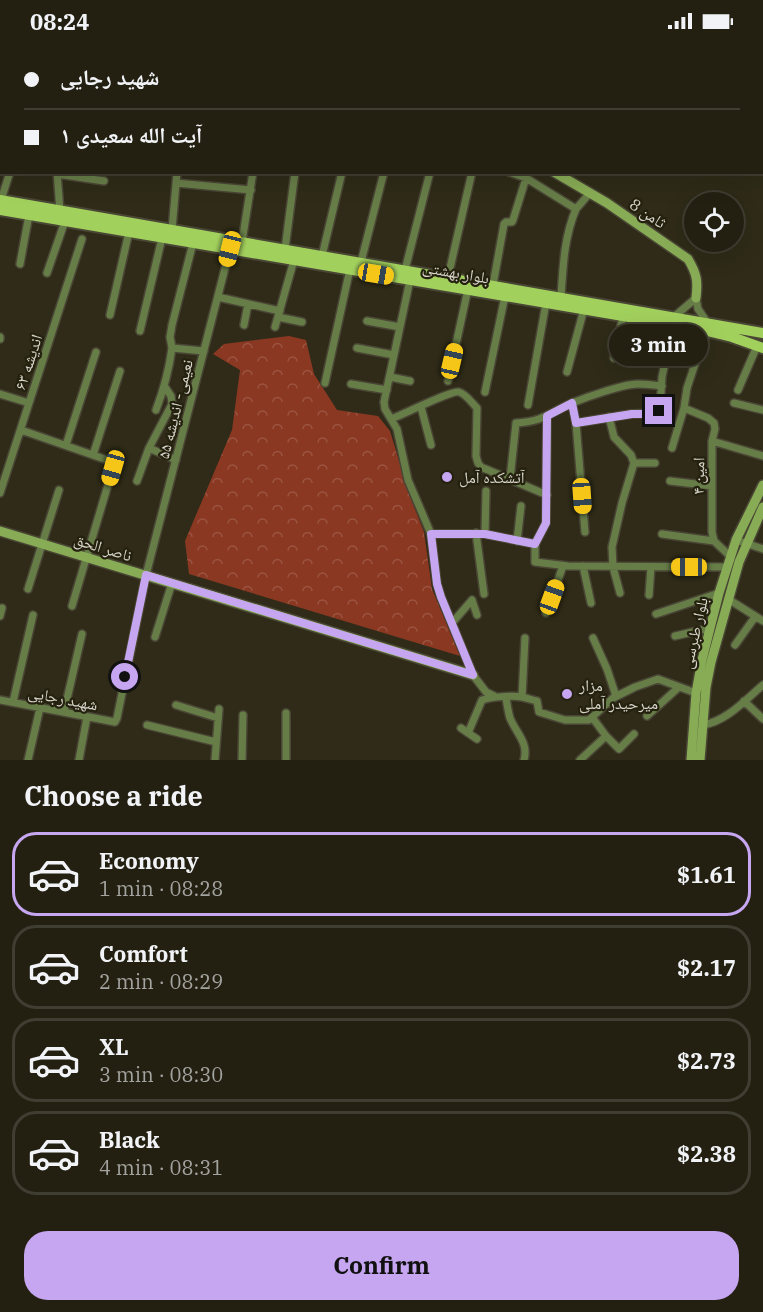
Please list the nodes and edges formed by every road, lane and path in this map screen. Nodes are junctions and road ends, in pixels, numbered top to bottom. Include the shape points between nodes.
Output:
1 (9, 174) edge
2 (57, 174) edge
3 (63, 174) edge
4 (177, 174) edge
5 (253, 174) edge
6 (294, 174) edge
7 (342, 174) edge
8 (383, 174) edge
9 (430, 174) edge
10 (472, 174) edge
11 (515, 174) edge
12 (557, 174) edge
13 (526, 178) junction
14 (104, 181) dead end
15 (176, 183) junction
16 (250, 189) junction
17 (589, 194) junction
18 (0, 200) edge
19 (576, 209) junction
20 (0, 210) edge
21 (29, 215) junction
22 (62, 216) junction
23 (172, 230) junction
24 (129, 232) junction
25 (162, 238) junction
26 (82, 239) dead end
27 (242, 242) junction
28 (193, 243) junction
29 (230, 249) junction
30 (285, 249) junction
31 (322, 256) junction
32 (294, 260) junction
33 (20, 264) dead end
34 (355, 266) junction
35 (47, 273) dead end
36 (408, 275) junction
37 (448, 277) junction
38 (493, 285) junction
39 (468, 290) junction
40 (505, 296) junction
41 (218, 297) junction
42 (561, 297) junction
43 (696, 298) junction
44 (546, 303) junction
45 (248, 304) junction
46 (584, 309) junction
47 (279, 314) junction
48 (110, 315) dead end
49 (623, 316) junction
50 (674, 320) junction
51 (367, 321) dead end
52 (302, 322) dead end
53 (244, 325) dead end
54 (707, 326) junction
55 (276, 327) dead end
56 (400, 327) junction
57 (140, 331) dead end
58 (763, 333) edge
59 (171, 344) junction
60 (760, 347) edge
61 (357, 348) dead end
62 (204, 351) junction
63 (96, 352) dead end
64 (394, 355) junction
65 (614, 358) dead end
66 (120, 371) dead end
67 (567, 372) dead end
68 (390, 377) junction
69 (410, 381) dead end
70 (447, 381) dead end
71 (325, 383) dead end
72 (351, 384) dead end
73 (662, 386) junction
74 (165, 387) junction
75 (387, 390) junction
76 (738, 390) dead end
77 (485, 392) dead end
78 (0, 393) edge
79 (29, 402) junction
80 (572, 403) junction
81 (734, 403) dead end
82 (528, 405) dead end
83 (421, 407) junction
84 (684, 408) junction
85 (156, 410) dead end
86 (763, 410) edge
87 (547, 416) junction
88 (609, 417) junction
89 (391, 419) junction
90 (576, 423) junction
91 (21, 430) junction
92 (712, 441) junction
93 (66, 445) junction
94 (431, 445) dead end
95 (149, 448) junction
96 (672, 448) dead end
97 (93, 455) junction
98 (763, 456) edge
99 (176, 460) junction
100 (634, 463) junction
101 (655, 463) dead end
102 (510, 479) junction
103 (137, 481) dead end
104 (670, 481) dead end
105 (763, 485) edge
106 (712, 486) junction
107 (59, 490) dead end
108 (486, 491) dead end
109 (0, 493) edge
110 (547, 495) junction
111 (521, 506) dead end
112 (763, 507) edge
113 (0, 531) edge
114 (585, 532) dead end
115 (476, 533) junction
116 (431, 534) junction
117 (485, 534) junction
118 (662, 534) dead end
119 (517, 541) junction
120 (714, 541) junction
121 (741, 542) junction
122 (43, 544) junction
123 (535, 544) junction
124 (763, 549) edge
125 (730, 556) junction
126 (87, 557) junction
127 (566, 566) junction
128 (583, 566) junction
129 (613, 567) junction
130 (651, 567) junction
131 (726, 567) junction
132 (146, 575) junction
133 (172, 583) junction
134 (28, 589) dead end
135 (620, 593) dead end
136 (719, 593) junction
137 (484, 594) dead end
138 (649, 595) dead end
139 (728, 599) junction
140 (591, 603) dead end
141 (72, 606) dead end
142 (546, 613) dead end
143 (656, 614) dead end
144 (33, 615) dead end
145 (477, 615) dead end
146 (755, 617) junction
147 (763, 621) edge
148 (452, 623) junction
149 (710, 628) junction
150 (82, 634) dead end
151 (675, 636) dead end
152 (155, 637) dead end
153 (525, 638) dead end
154 (593, 638) dead end
155 (735, 645) dead end
156 (473, 675) junction
157 (763, 685) edge
158 (679, 687) junction
159 (696, 693) junction
160 (494, 696) junction
161 (616, 696) junction
162 (522, 697) junction
163 (506, 698) junction
164 (0, 700) edge
165 (744, 701) junction
166 (13, 702) junction
167 (176, 705) dead end
168 (40, 708) junction
169 (219, 709) dead end
170 (64, 712) junction
171 (286, 713) dead end
172 (243, 715) dead end
173 (647, 716) dead end
174 (87, 717) junction
175 (592, 717) junction
176 (218, 718) junction
177 (763, 719) edge
178 (147, 725) dead end
179 (703, 725) junction
180 (461, 728) dead end
181 (468, 733) junction
182 (634, 734) dead end
183 (606, 736) junction
184 (477, 739) dead end
185 (216, 742) junction
186 (692, 759) edge
187 (28, 760) edge
188 (79, 760) edge
189 (215, 760) edge
190 (242, 760) edge
191 (286, 760) edge
192 (524, 760) edge
193 (580, 760) edge

1 - 18 street
2 - 22 street
3 - 14 street
4 - 15 street
5 - 16 street
6 - 30 street
7 - 31 street
8 - 34 street
9 - 36 street
10 - 37 street
11 - 13 street
12 - 17 street, ثامن 8
13 - 19 street
13 - 38 street via 513,220 504,224
15 - 16 street
15 - 23 street
16 - 27 street
17 - 19 street
17 - 43 street, ثامن 8 via 688,259 698,282
18 - 22 main road, بلوار بهشتی
19 - 42 street via 566,242
20 - 21 main road, بلوار بهشتی
21 - 22 main road, بلوار بهشتی
21 - 33 street
22 - 23 main road, بلوار بهشتی
22 - 24 main road, بلوار بهشتی
22 - 35 street
23 - 27 main road, بلوار بهشتی
24 - 25 main road, بلوار بهشتی
24 - 48 street
25 - 28 main road, بلوار بهشتی
25 - 57 street
26 - 79 street, اندیشه ۶۳
27 - 30 main road, بلوار بهشتی
28 - 29 main road, بلوار بهشتی
28 - 59 street via 172,325
29 - 32 main road, بلوار بهشتی
29 - 41 street, نعیمی- اندیشه ۵۵
30 - 31 main road, بلوار بهشتی
31 - 34 main road, بلوار بهشتی
32 - 34 main road, بلوار بهشتی
32 - 47 street
34 - 36 main road, بلوار بهشتی
34 - 71 street
36 - 37 main road, بلوار بهشتی
36 - 39 main road, بلوار بهشتی
36 - 56 street
37 - 38 main road, بلوار بهشتی
38 - 42 main road, بلوار بهشتی
39 - 40 main road, بلوار بهشتی
39 - 70 street
40 - 44 main road, بلوار بهشتی
40 - 77 street
41 - 45 street
41 - 62 street, نعیمی- اندیشه ۵۵
42 - 50 main road, بلوار بهشتی
43 - 50 street
43 - 54 street
44 - 46 main road, بلوار بهشتی
44 - 82 street
45 - 47 street
45 - 53 street
46 - 49 main road, بلوار بهشتی
46 - 67 street
47 - 52 street
47 - 55 street
49 - 50 main road, بلوار بهشتی
49 - 65 street
50 - 54 main road, بلوار بهشتی
50 - 73 street
51 - 56 street
54 - 58 main road, بلوار بهشتی
54 - 60 main road, بلوار بهشتی
54 - 84 street
56 - 64 street
59 - 62 street
59 - 74 street
60 - 76 street
61 - 64 street
62 - 99 street, نعیمی- اندیشه ۵۵
63 - 93 street
64 - 68 street
66 - 97 street
68 - 69 street
68 - 75 street
72 - 75 street
73 - 80 street via 625,386
73 - 88 street via 659,411 655,414
74 - 85 street
74 - 95 street via 172,404
75 - 89 street via 384,402
78 - 79 street
79 - 91 street, اندیشه ۶۳
80 - 87 street
80 - 90 street
81 - 86 street
83 - 89 street
83 - 94 street
83 - 102 street via 452,392 465,395 477,408 478,463
84 - 92 street, امین ۴ via 712,420
84 - 96 street
87 - 102 street via 516,423
87 - 110 street
88 - 90 street
88 - 100 street via 614,437
89 - 116 street via 397,429 408,480
90 - 114 street
91 - 93 street
91 - 109 street, اندیشه ۶۳
92 - 98 street
92 - 106 street, امین ۴
93 - 97 street
95 - 99 street
95 - 103 street
97 - 126 street via 112,464
99 - 132 street, نعیمی- اندیشه ۵۵
100 - 101 street
100 - 129 street via 612,547
102 - 110 street
104 - 106 street
105 - 121 street, بلوار طبرسی
106 - 120 street, امین ۴
107 - 122 street
108 - 117 street
110 - 123 street via 546,523
111 - 119 street
112 - 121 street, بلوار طبرسی
113 - 122 street, ناصر الحق
115 - 116 street
115 - 117 street
115 - 137 street
116 - 148 street via 437,584
117 - 119 street
118 - 120 street
119 - 123 street
120 - 125 street
121 - 124 street
121 - 125 street, بلوار طبرسی
121 - 139 street, بلوار طبرسی
122 - 126 street, ناصر الحق
122 - 134 street
123 - 127 street via 536,562
125 - 131 street, بلوار طبرسی
126 - 132 street, ناصر الحق
126 - 141 street
127 - 128 street
127 - 142 street
128 - 129 street
128 - 140 street
129 - 130 street
129 - 135 street
130 - 131 street
130 - 138 street
131 - 136 street, بلوار طبرسی
132 - 133 street, ناصر الحق
132 - 174 street, شهید رجایی via 117,718 115,722
133 - 152 street
133 - 156 street, ناصر الحق
136 - 143 street
136 - 149 street, بلوار طبرسی
139 - 146 street
139 - 179 street, بلوار طبرسی via 706,687
144 - 166 street
145 - 148 street via 472,600
146 - 147 street
146 - 155 street
148 - 156 street
149 - 151 street
149 - 159 street, بلوار طبرسی
150 - 170 street
153 - 162 street
154 - 161 street
156 - 160 street
157 - 165 street
158 - 159 street
158 - 161 street via 658,679
158 - 173 street
159 - 186 street, بلوار طبرسی
160 - 163 street
160 - 181 street via 482,700
161 - 175 street
162 - 163 street
162 - 175 street via 537,701 539,712 565,720
163 - 192 street via 510,716 525,745
164 - 166 street, شهید رجایی
165 - 177 street
165 - 179 street via 723,719
166 - 168 street, شهید رجایی
167 - 176 street
168 - 170 street, شهید رجایی
168 - 187 street
169 - 176 street
170 - 174 street, شهید رجایی
171 - 191 street
172 - 190 street
174 - 188 street
175 - 183 street
176 - 185 street
178 - 185 street
179 - 186 street, بلوار طبرسی
180 - 181 street
181 - 184 street
182 - 183 street via 619,749
183 - 193 street
185 - 189 street

